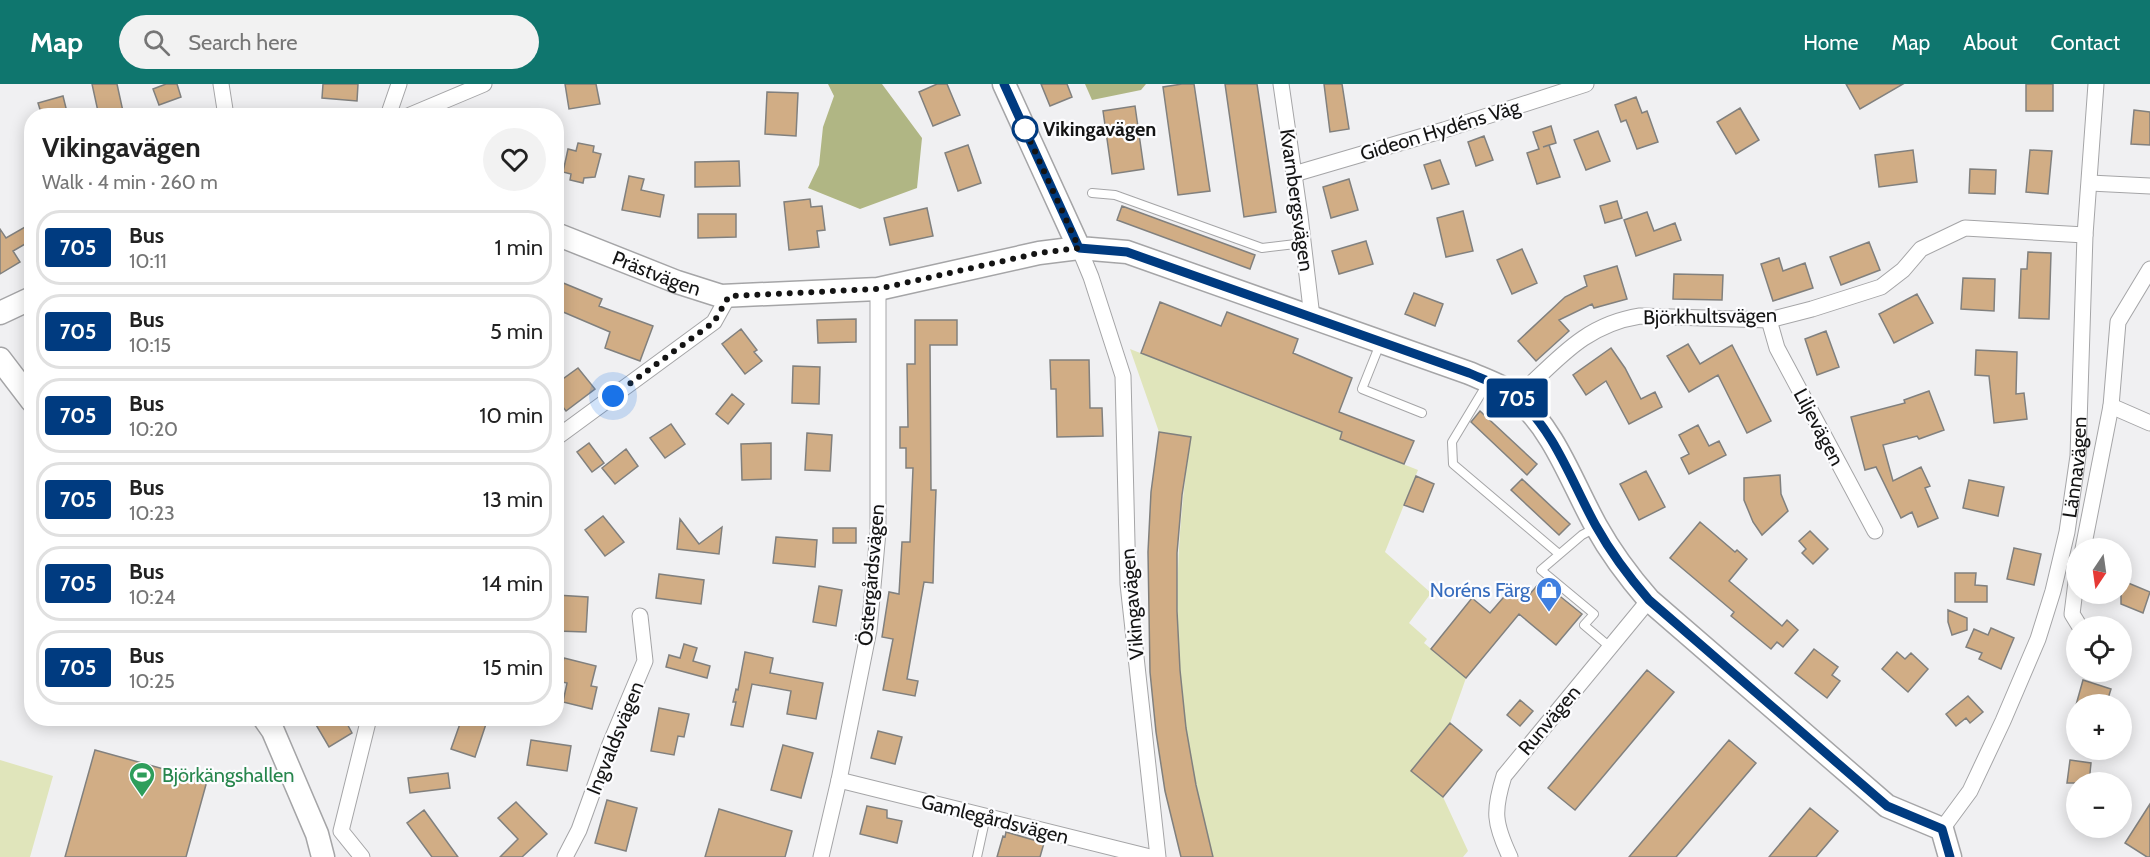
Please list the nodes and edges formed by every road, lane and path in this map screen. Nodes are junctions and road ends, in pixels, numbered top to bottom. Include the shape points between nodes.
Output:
1 (221, 84) edge
2 (399, 84) edge
3 (484, 84) edge
4 (1004, 84) edge
5 (1281, 84) edge
6 (1586, 84) edge
7 (2096, 84) edge
8 (225, 108) edge
9 (391, 108) edge
10 (427, 108) edge
11 (1294, 174) junction
12 (2090, 183) junction
13 (2150, 186) edge
14 (1092, 193) dead end
15 (2085, 235) junction
16 (564, 237) edge
17 (1304, 243) junction
18 (1079, 248) junction
19 (2150, 269) edge
20 (878, 289) junction
21 (729, 296) junction
22 (24, 302) edge
23 (0, 313) edge
24 (1312, 316) junction
25 (1769, 320) junction
26 (1381, 342) junction
27 (0, 359) edge
28 (1488, 382) junction
29 (24, 390) edge
30 (1517, 398) junction
31 (2111, 406) junction
32 (1422, 413) dead end
33 (2150, 423) edge
34 (564, 432) edge
35 (1597, 527) junction
36 (1875, 531) dead end
37 (2084, 538) edge
38 (1559, 554) junction
39 (1649, 600) junction
40 (640, 616) dead end
41 (1610, 646) junction
42 (270, 726) edge
43 (367, 726) edge
44 (839, 780) junction
45 (987, 816) junction
46 (1942, 829) junction
47 (323, 857) edge
48 (362, 857) edge
49 (565, 857) edge
50 (821, 857) edge
51 (977, 857) edge
52 (1150, 857) edge
53 (1158, 857) edge
54 (1510, 857) edge
55 (1950, 857) edge

1 - 8 street
2 - 9 street
3 - 10 street
4 - 18 street
5 - 11 street, Kvarnbergsvägen
6 - 11 street, Gideon Hydéns Väg
7 - 12 street, Lännavägen
11 - 17 street, Kvarnbergsvägen
12 - 13 street
12 - 15 street, Lännavägen
14 - 17 lane via 1115,195 1262,248
15 - 25 street, Björkhultsvägen via 1965,228 1921,249 1881,287
15 - 46 street, Lännavägen via 2078,456 2054,591 2003,721 1970,791
16 - 21 street, Prästvägen via 677,282
17 - 24 street, Kvarnbergsvägen
18 - 20 street, Prästvägen via 1039,253
18 - 24 street, Prästvägen via 1127,252
18 - 53 street, Vikingavägen via 1123,376 1128,584
19 - 31 street via 2118,322
20 - 21 street, Prästvägen
20 - 44 street, Östergårdsvägen via 878,532 869,630
21 - 34 street via 714,322
22 - 23 street
24 - 26 street, Prästvägen
25 - 30 street, Björkhultsvägen via 1640,316 1607,324 1566,352
25 - 36 street, Liljevägen via 1777,348
26 - 28 street, Prästvägen
26 - 32 lane via 1362,389
27 - 29 street
28 - 30 street, Prästvägen
28 - 38 lane via 1452,442 1453,464
30 - 35 street, Prästvägen via 1545,430
31 - 33 street
31 - 37 street
35 - 38 lane
35 - 39 street, Prästvägen via 1626,574
38 - 41 lane via 1541,570 1594,614 1584,625
39 - 41 street, Runvägen
39 - 46 street, Prästvägen via 1887,806
40 - 49 street, Ingvaldsvägen via 645,662
41 - 54 street, Runvägen via 1504,776 1496,802 1498,832
42 - 47 street via 313,823
43 - 48 street via 341,831
44 - 45 street, Gamlegårdsvägen
44 - 50 street, Östergårdsvägen
45 - 51 lane
45 - 52 street, Gamlegårdsvägen
46 - 55 street

